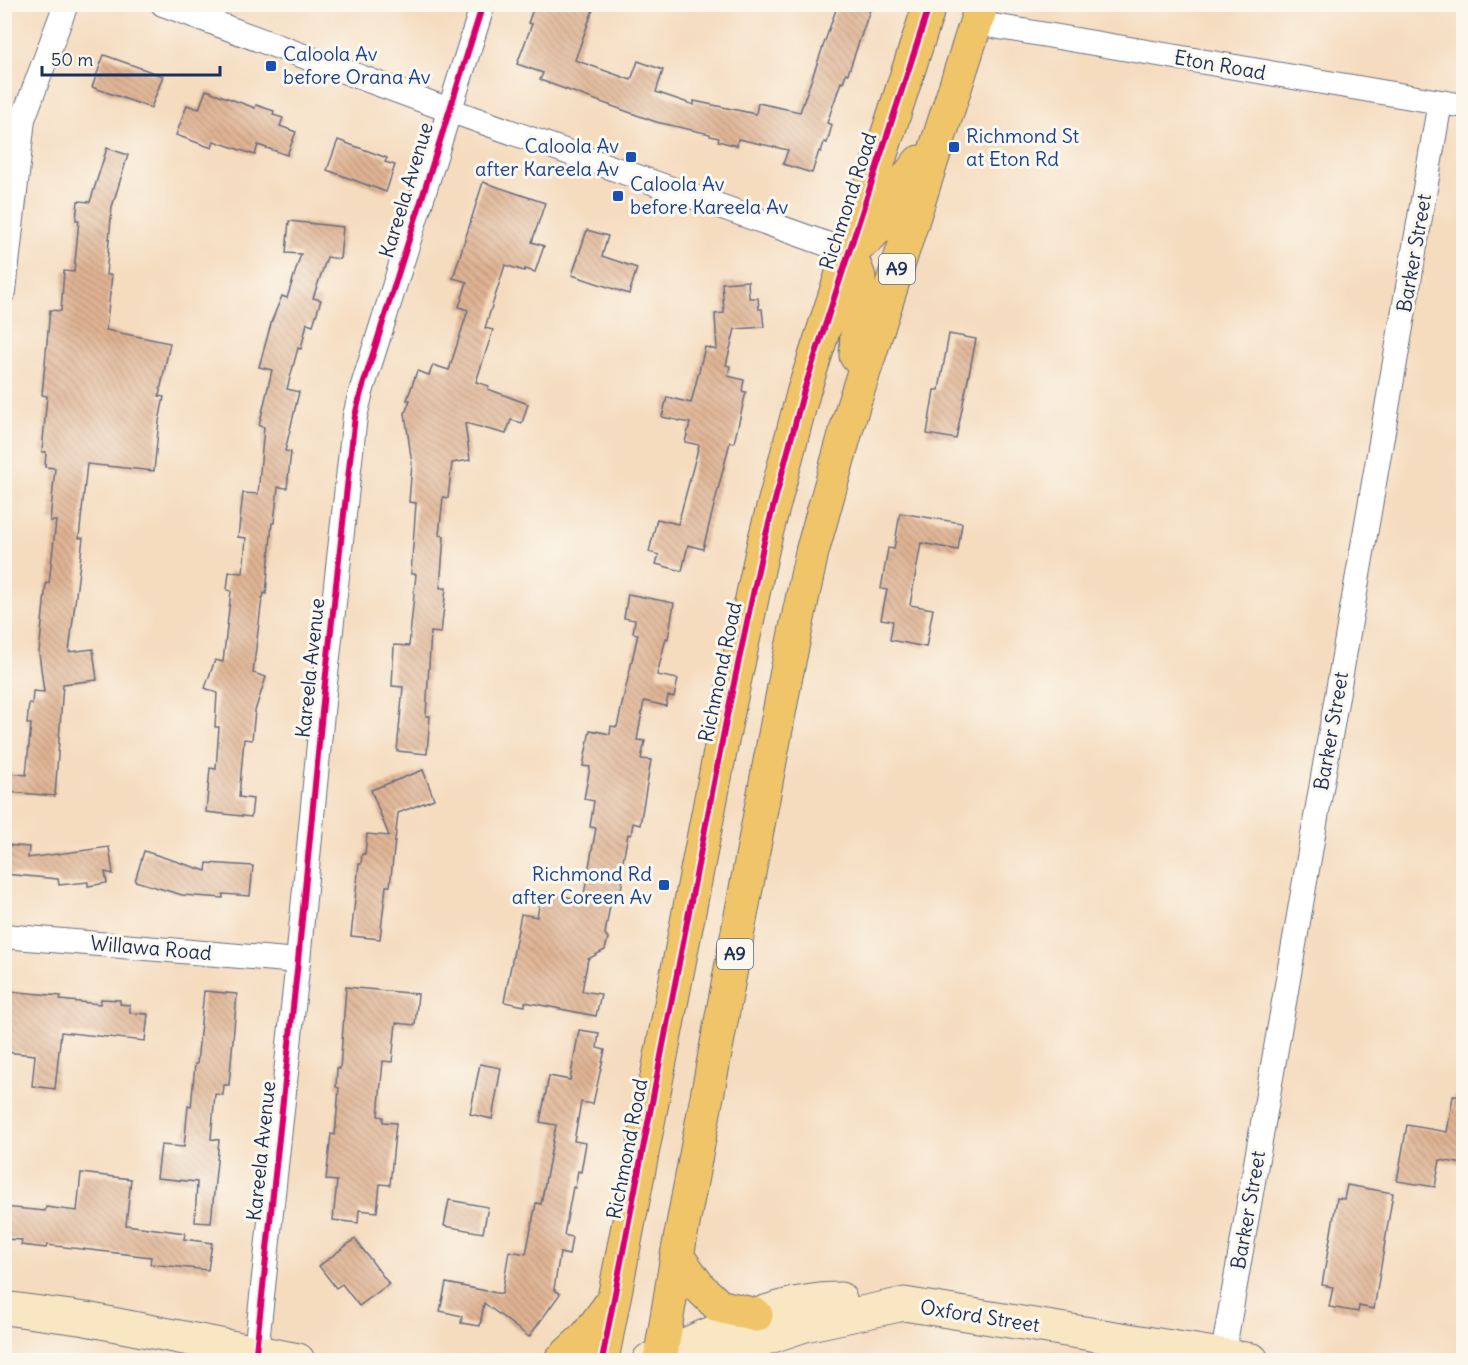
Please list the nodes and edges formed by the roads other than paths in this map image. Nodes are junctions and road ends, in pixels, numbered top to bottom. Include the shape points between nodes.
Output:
1 (66, 4) edge
2 (163, 4) edge
3 (483, 4) edge
4 (930, 4) edge
5 (979, 14) edge
6 (1452, 104) edge
7 (449, 110) junction
8 (942, 131) junction
9 (849, 252) junction
10 (4, 291) edge
11 (853, 406) junction
12 (4, 936) edge
13 (298, 961) junction
14 (677, 1256) junction
15 (614, 1301) junction
16 (4, 1308) edge
17 (763, 1338) edge
18 (256, 1352) junction
19 (656, 1359) edge
20 (1232, 1359) edge
21 (298, 1360) edge
22 (561, 1360) edge
23 (602, 1360) edge
24 (714, 1360) edge

1 - 10 street via 23,119
2 - 7 street
3 - 7 street, Kareela Avenue
4 - 9 highway, Richmond Road / A9
5 - 6 street, Eton Road
5 - 8 highway, A9
6 - 20 street, Barker Street
7 - 9 street
7 - 13 street, Kareela Avenue via 355,416
8 - 9 highway via 904,182 882,223
8 - 11 highway, A9
9 - 11 highway via 859,276
9 - 15 highway, Richmond Road / A9 via 804,390 764,542
11 - 14 highway, A9 via 812,552 786,676
12 - 13 street, Willawa Road
13 - 18 street, Kareela Avenue
14 - 17 highway via 700,1288
14 - 19 highway, A9
15 - 22 highway via 586,1337
15 - 23 highway, Richmond Road / A9
16 - 18 street via 86,1319
17 - 19 street
17 - 20 street, Oxford Street via 810,1301 838,1298 904,1304
17 - 24 street
18 - 21 street

